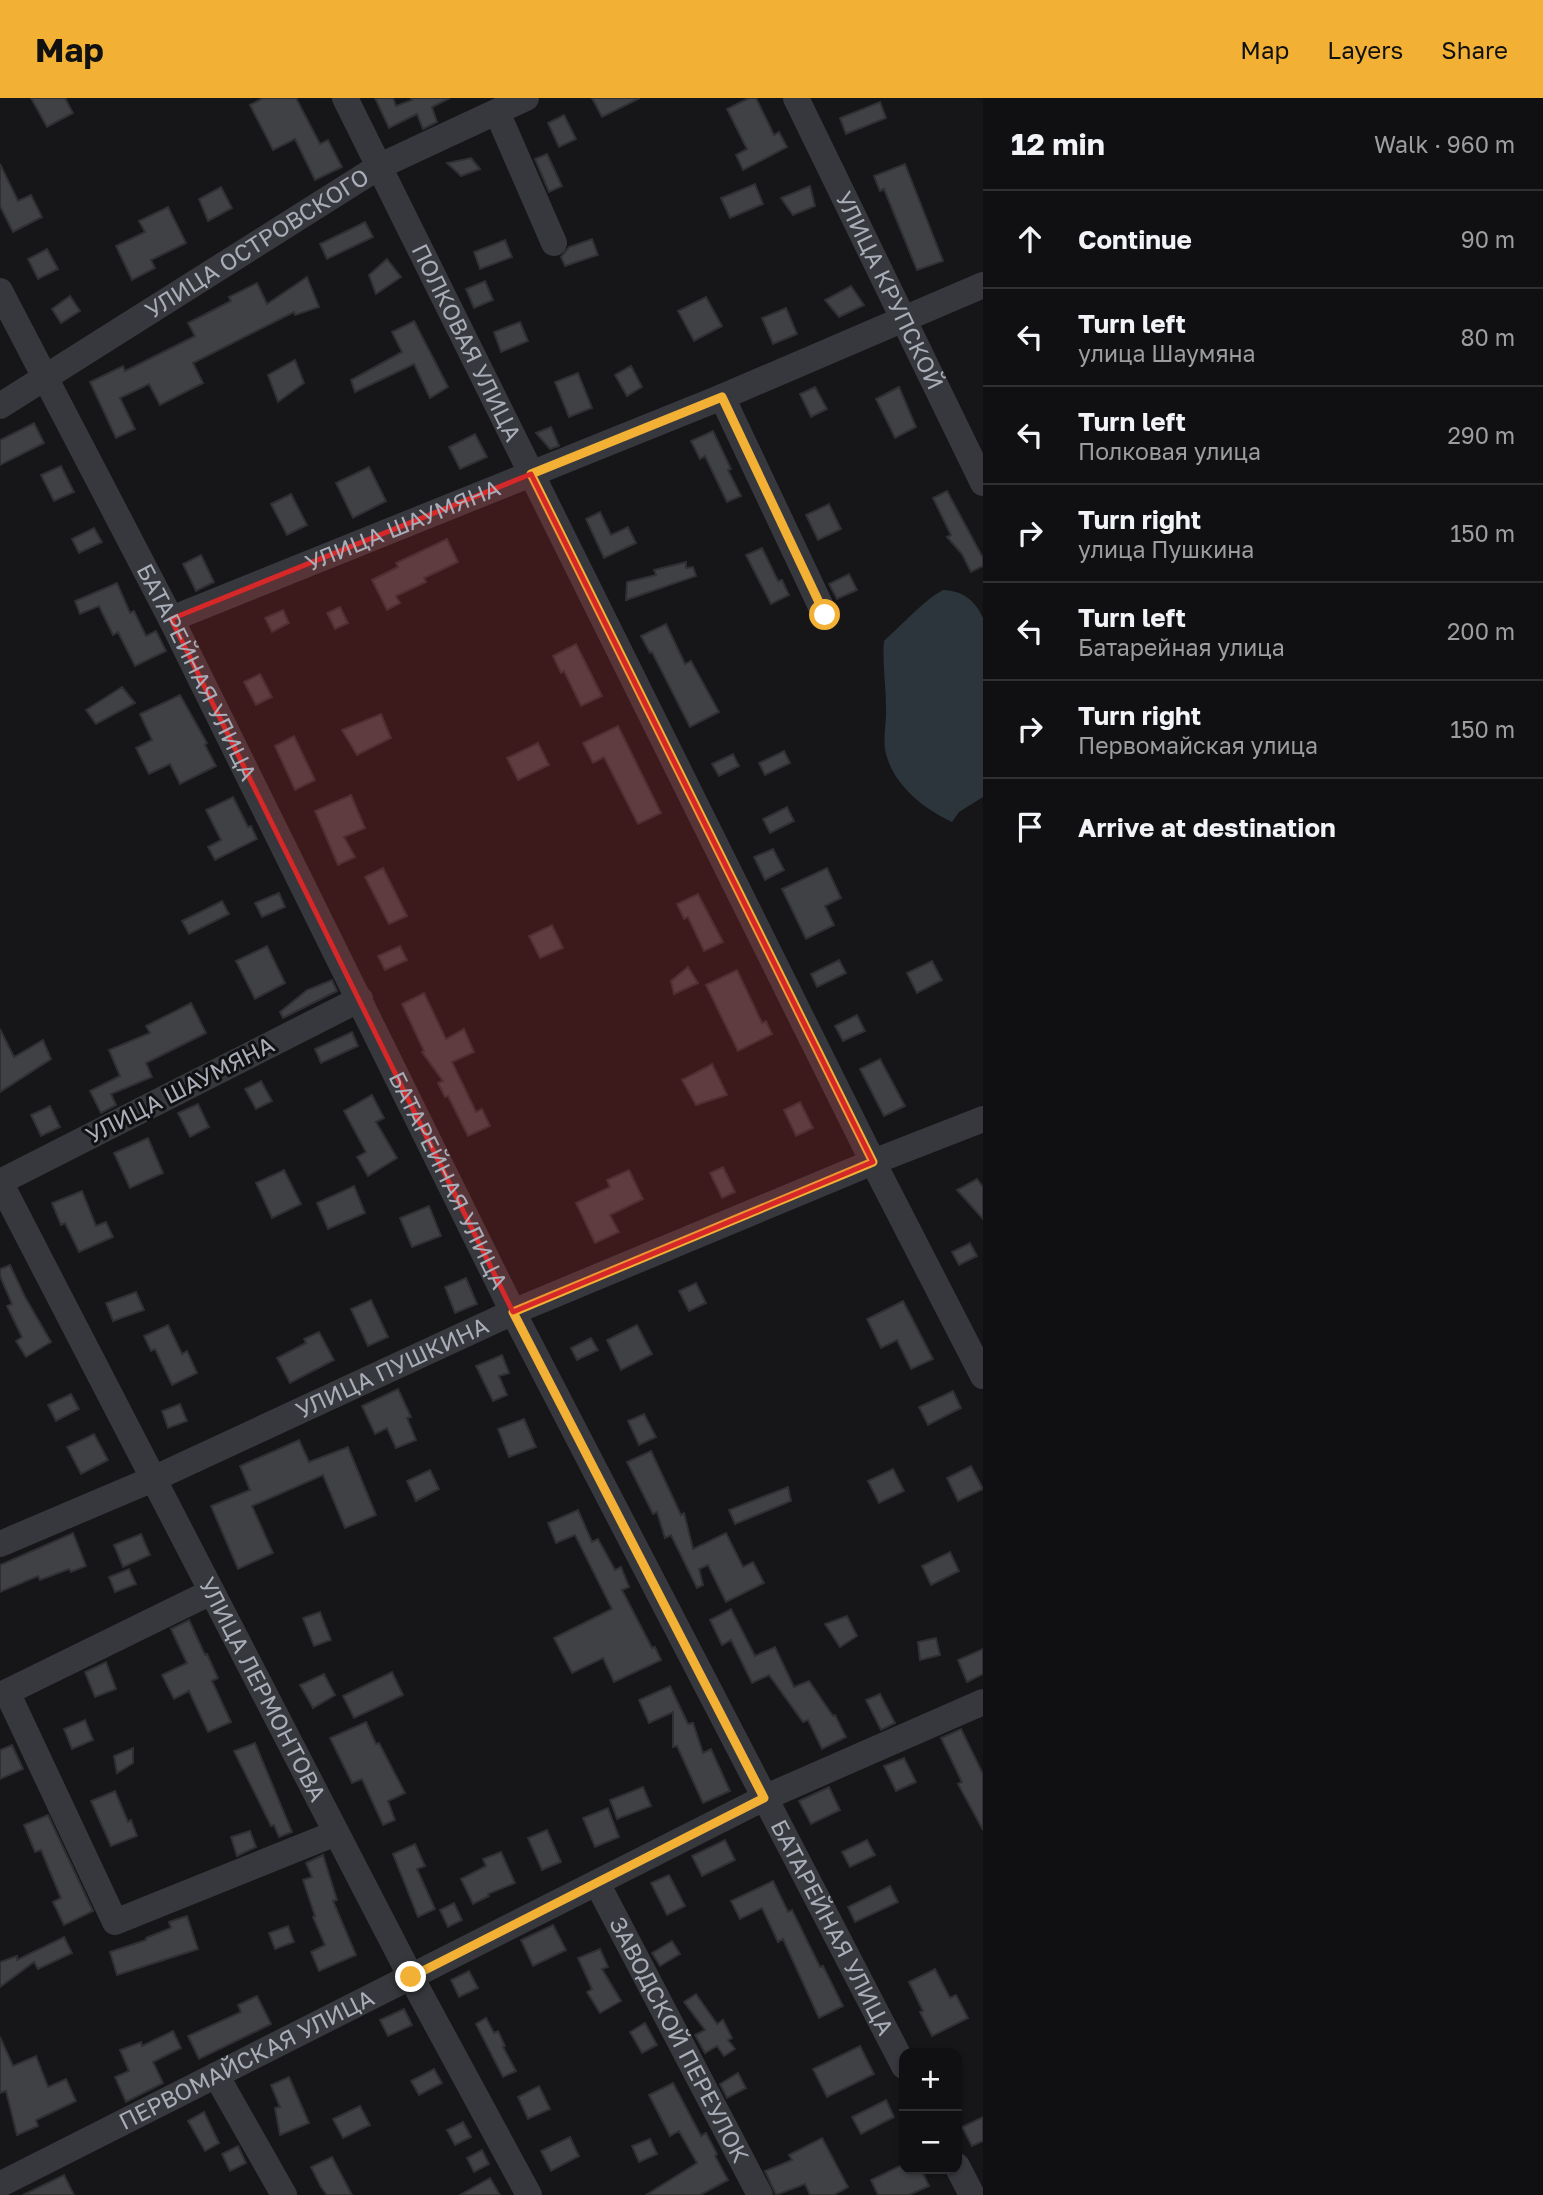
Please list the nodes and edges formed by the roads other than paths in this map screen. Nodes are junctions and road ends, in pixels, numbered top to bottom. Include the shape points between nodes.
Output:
1 (345, 98) edge
2 (526, 98) edge
3 (796, 98) edge
4 (497, 112) junction
5 (380, 166) junction
6 (554, 243) dead end
7 (983, 285) edge
8 (0, 291) edge
9 (904, 319) junction
10 (45, 377) junction
11 (722, 397) junction
12 (0, 406) edge
13 (531, 474) junction
14 (983, 483) edge
15 (825, 615) dead end
16 (171, 619) junction
17 (359, 999) junction
18 (983, 1119) edge
19 (873, 1162) junction
20 (0, 1182) edge
21 (513, 1312) junction
22 (983, 1376) edge
23 (153, 1479) junction
24 (0, 1544) edge
25 (211, 1592) junction
26 (980, 1709) edge
27 (764, 1798) junction
28 (336, 1833) junction
29 (597, 1883) junction
30 (411, 1977) junction
31 (899, 2056) edge
32 (215, 2075) junction
33 (961, 2174) edge
34 (4, 2185) edge
35 (285, 2195) edge
36 (529, 2195) edge
37 (761, 2195) edge
38 (972, 2195) edge

1 - 5 street, ПОЛКОВАЯ УЛИЦА
2 - 4 street, УЛИЦА ОСТРОВСКОГО
3 - 9 street, УЛИЦА КРУПСКОЙ
4 - 5 street, УЛИЦА ОСТРОВСКОГО
4 - 6 street
5 - 10 street, УЛИЦА ОСТРОВСКОГО
5 - 13 street, ПОЛКОВАЯ УЛИЦА
7 - 9 street, УЛИЦА ШАУМЯНА
8 - 10 street, БАТАРЕЙНАЯ УЛИЦА
9 - 11 street, УЛИЦА ШАУМЯНА
9 - 14 street, УЛИЦА КРУПСКОЙ
10 - 12 street, УЛИЦА ОСТРОВСКОГО
10 - 16 street, БАТАРЕЙНАЯ УЛИЦА
11 - 13 street, УЛИЦА ШАУМЯНА
11 - 15 street
13 - 16 street, УЛИЦА ШАУМЯНА
13 - 19 street, ПОЛКОВАЯ УЛИЦА
16 - 17 street, БАТАРЕЙНАЯ УЛИЦА
17 - 20 street, УЛИЦА ШАУМЯНА
17 - 21 street, БАТАРЕЙНАЯ УЛИЦА
18 - 19 street, УЛИЦА ПУШКИНА
19 - 21 street, УЛИЦА ПУШКИНА
19 - 22 street, ПОЛКОВАЯ УЛИЦА
20 - 23 street, УЛИЦА ЛЕРМОНТОВА
21 - 23 street, УЛИЦА ПУШКИНА
21 - 27 street, БАТАРЕЙНАЯ УЛИЦА
23 - 24 street, УЛИЦА ПУШКИНА
23 - 25 street, УЛИЦА ЛЕРМОНТОВА
25 - 28 street, УЛИЦА ЛЕРМОНТОВА
25 - 28 street via 7,1692 115,1922
26 - 27 street, ПЕРВОМАЙСКАЯ УЛИЦА
27 - 29 street, ПЕРВОМАЙСКАЯ УЛИЦА
27 - 31 street, БАТАРЕЙНАЯ УЛИЦА
28 - 30 street, УЛИЦА ЛЕРМОНТОВА
29 - 30 street, ПЕРВОМАЙСКАЯ УЛИЦА
29 - 37 street, ЗАВОДСКОЙ ПЕРЕУЛОК
30 - 32 street, ПЕРВОМАЙСКАЯ УЛИЦА
30 - 36 street, УЛИЦА ЛЕРМОНТОВА
32 - 34 street, ПЕРВОМАЙСКАЯ УЛИЦА
32 - 35 street
33 - 38 street

